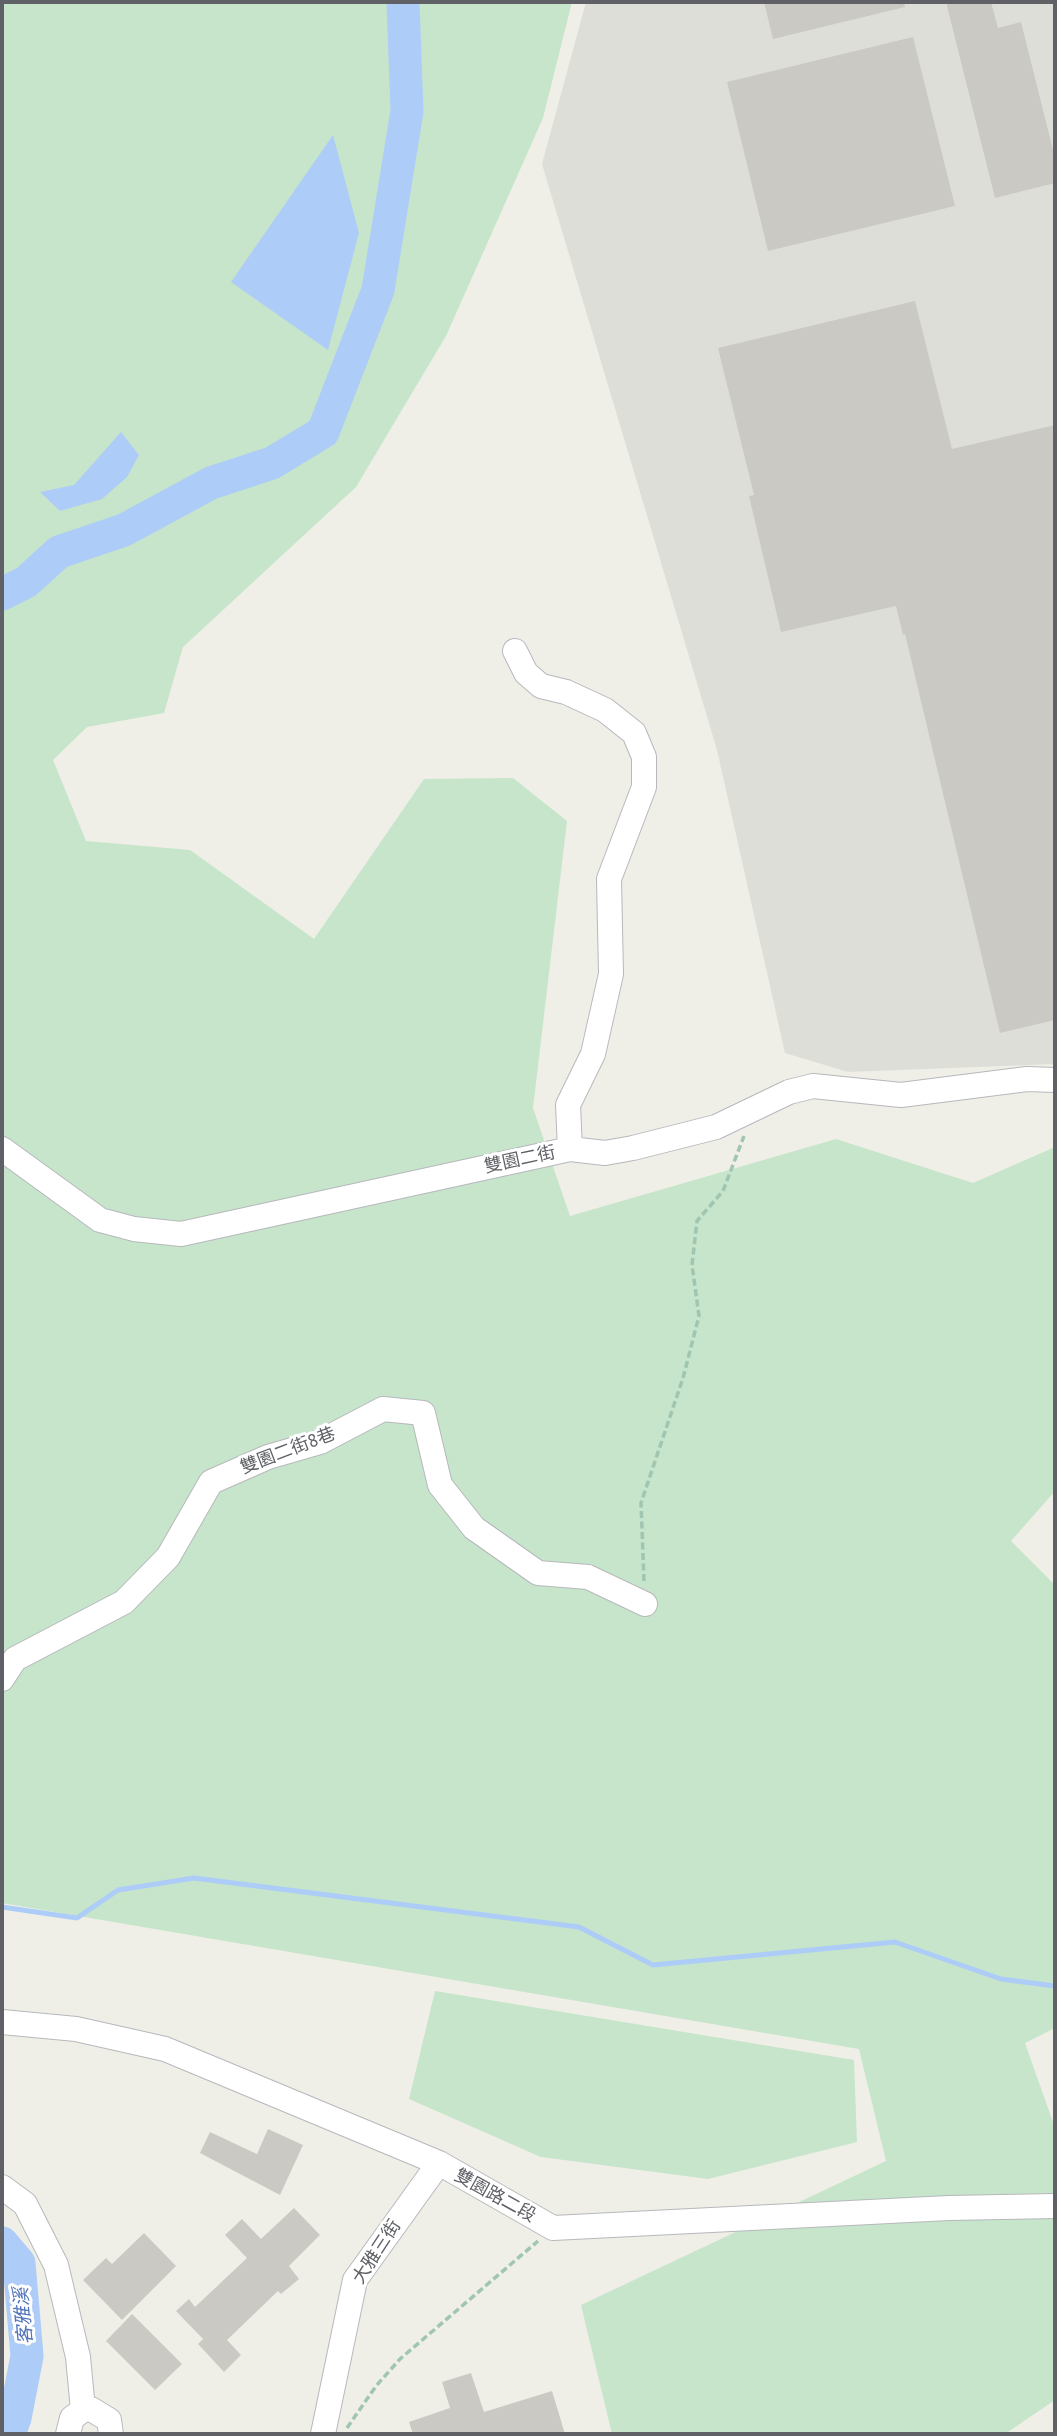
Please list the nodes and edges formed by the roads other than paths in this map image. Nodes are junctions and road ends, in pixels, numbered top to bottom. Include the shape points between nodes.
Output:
1 (515, 650) dead end
2 (1055, 1080) edge
3 (2, 1149) edge
4 (570, 1149) junction
5 (645, 1604) road end
6 (2, 1679) edge
7 (2, 2022) edge
8 (439, 2164) junction
9 (2, 2187) edge
10 (1055, 2206) edge
11 (83, 2410) junction
12 (68, 2434) edge
13 (112, 2434) edge
14 (122, 2434) edge
15 (333, 2434) edge

1 - 4 street via 526,673 541,686 605,710 634,733 644,757 644,787 608,879 611,975 593,1054 568,1105
2 - 4 street, 雙園二街 via 1027,1079 901,1095 813,1086 789,1092 716,1127 605,1153
3 - 4 street, 雙園二街 via 100,1220 181,1234
5 - 6 street, 雙園二街8巷 via 588,1577 538,1573 474,1528 440,1485 423,1413 383,1409 320,1442 268,1457 211,1482 168,1557 124,1602 15,1659
7 - 8 street, 雙園路二段 via 76,2029 165,2049
8 - 10 street, 雙園路二段 via 553,2228
8 - 15 street, 大雅三街 via 355,2280
9 - 11 street via 25,2203 56,2265 78,2357
11 - 12 street via 72,2418
11 - 13 street via 104,2414
13 - 14 street

